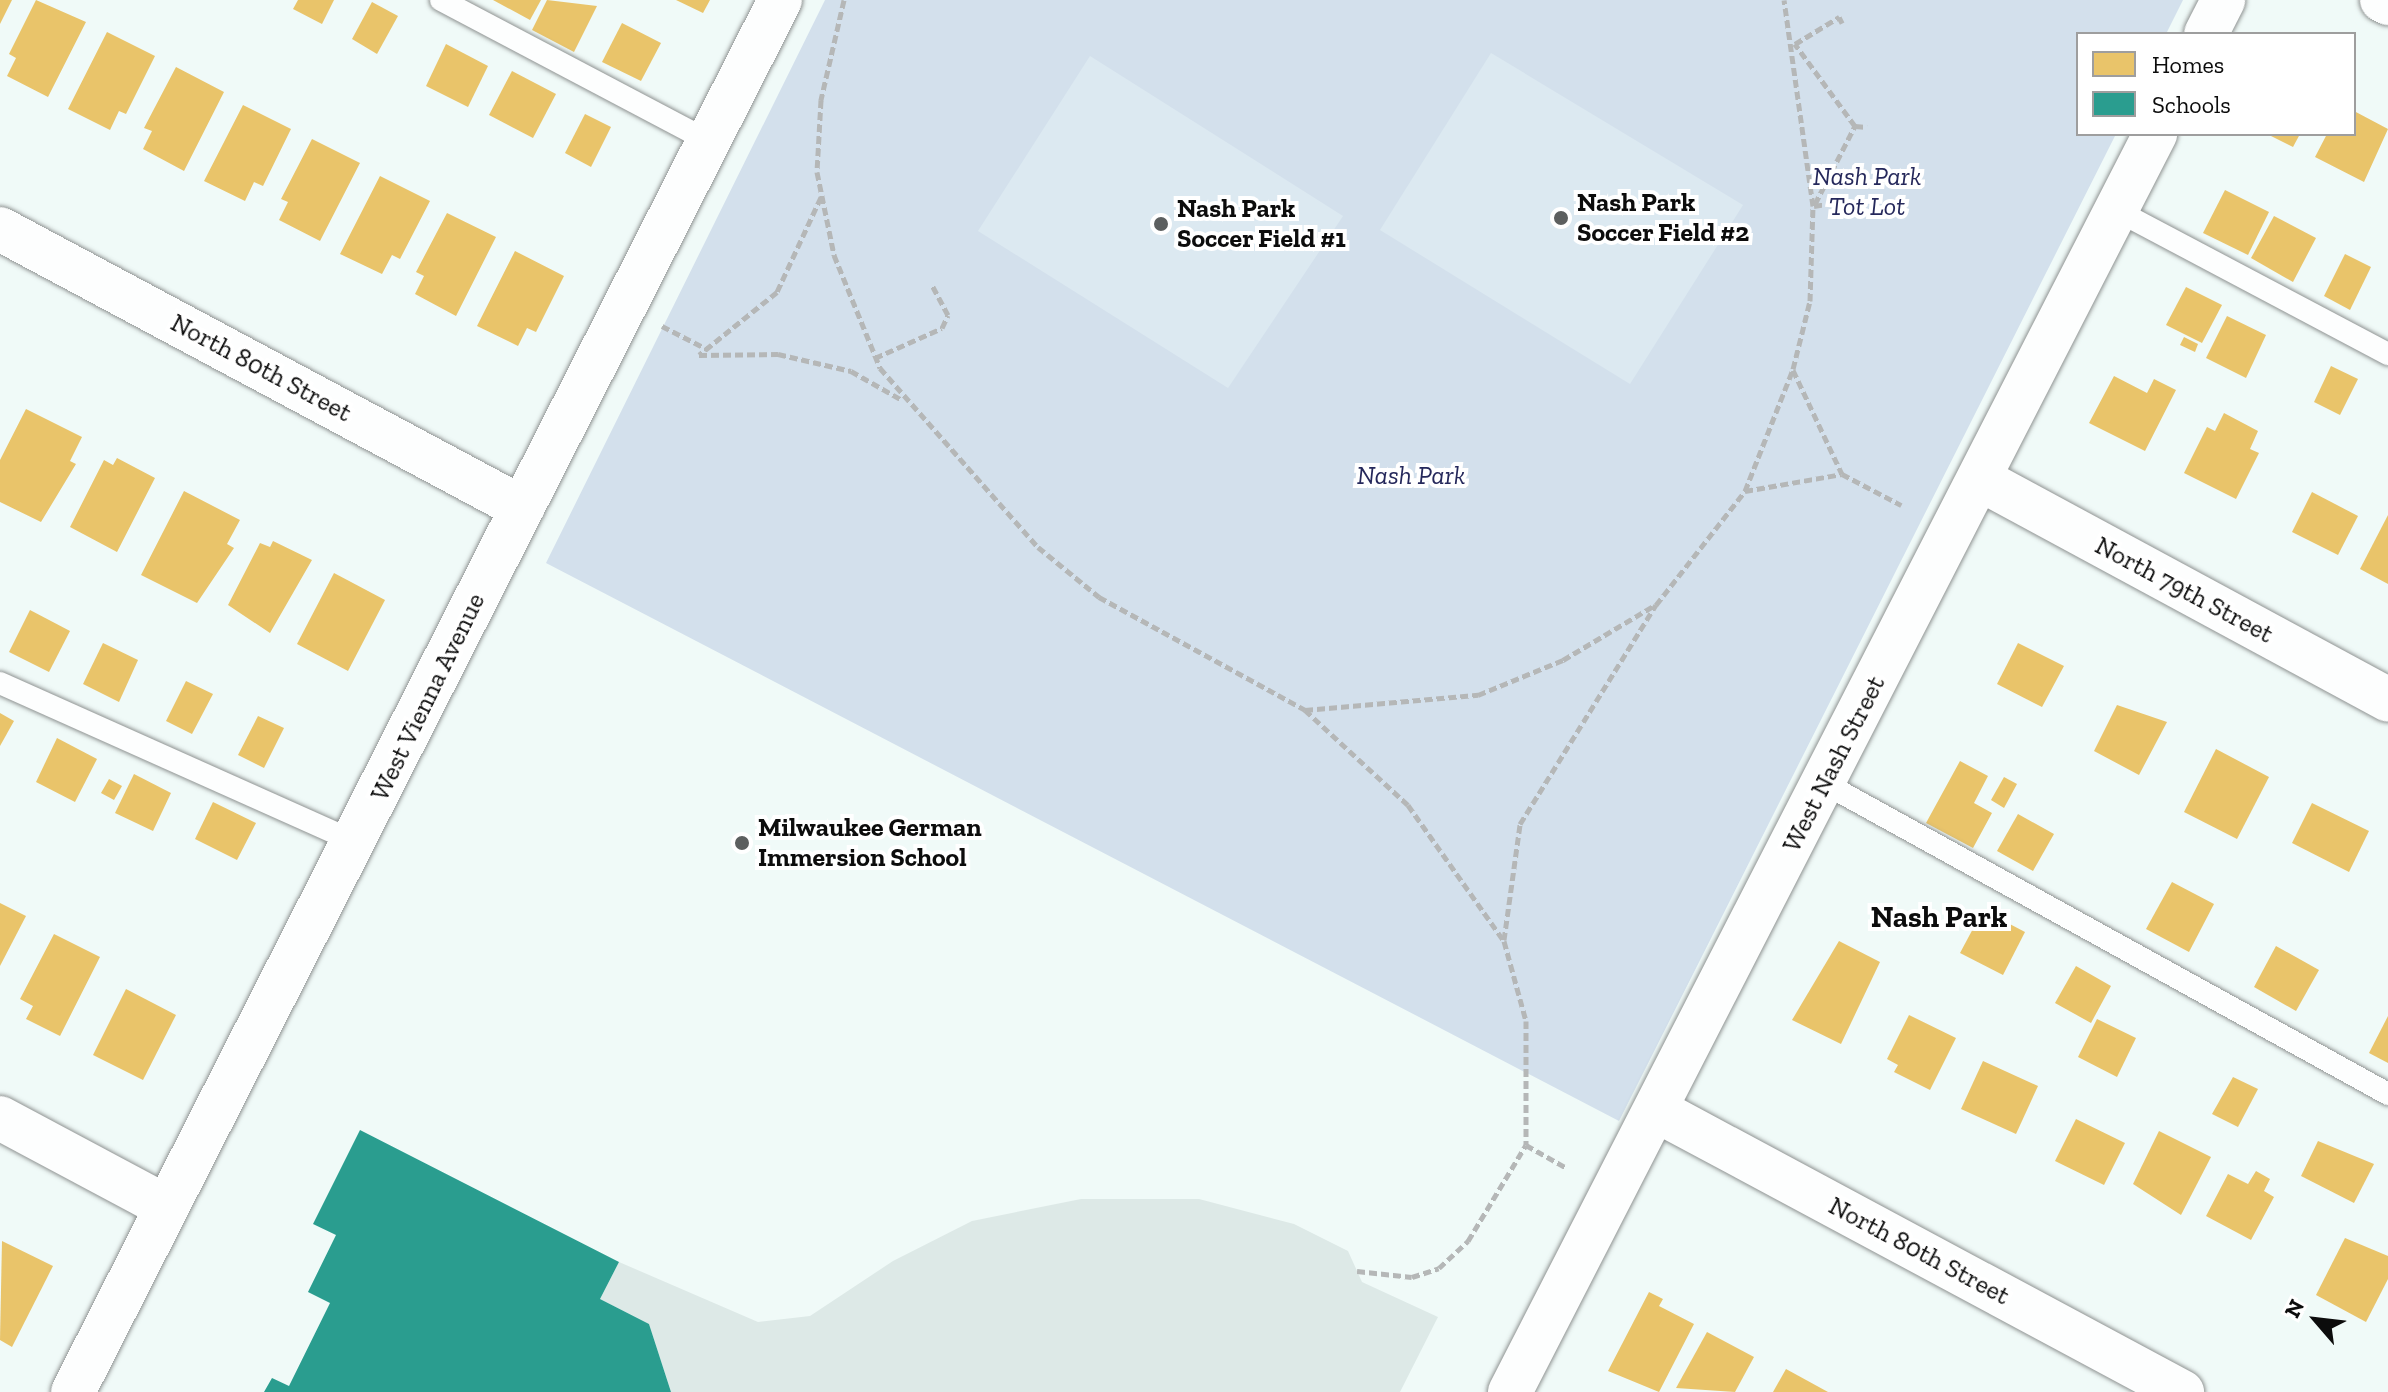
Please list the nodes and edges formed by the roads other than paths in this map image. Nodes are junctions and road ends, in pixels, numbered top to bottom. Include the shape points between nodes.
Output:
1 (441, 0) edge
2 (780, 0) edge
3 (2223, 0) edge
4 (2382, 0) edge
5 (2388, 3) edge
6 (2207, 32) edge
7 (2154, 136) edge
8 (708, 141) junction
9 (2116, 210) junction
10 (0, 229) edge
11 (2388, 354) edge
12 (1980, 479) junction
13 (522, 508) junction
14 (0, 683) edge
15 (2388, 700) edge
16 (1824, 783) junction
17 (356, 842) junction
18 (2388, 1094) edge
19 (1656, 1110) junction
20 (0, 1118) edge
21 (167, 1207) junction
22 (73, 1392) edge
23 (1510, 1392) edge
24 (2182, 1392) edge

1 - 8 lane
2 - 8 street, West Vienna Avenue
3 - 6 street
4 - 5 street
7 - 9 street, West Nash Street
8 - 13 street, West Vienna Avenue
9 - 11 lane
9 - 12 street, West Nash Street
10 - 13 street, North 80th Street
12 - 15 street, North 79th Street
12 - 16 street, West Nash Street
13 - 17 street, West Vienna Avenue
14 - 17 lane
16 - 18 lane
16 - 19 street, West Nash Street
17 - 21 street, West Vienna Avenue
19 - 23 street, West Nash Street
19 - 24 street, North 80th Street
20 - 21 street
21 - 22 street, West Vienna Avenue

